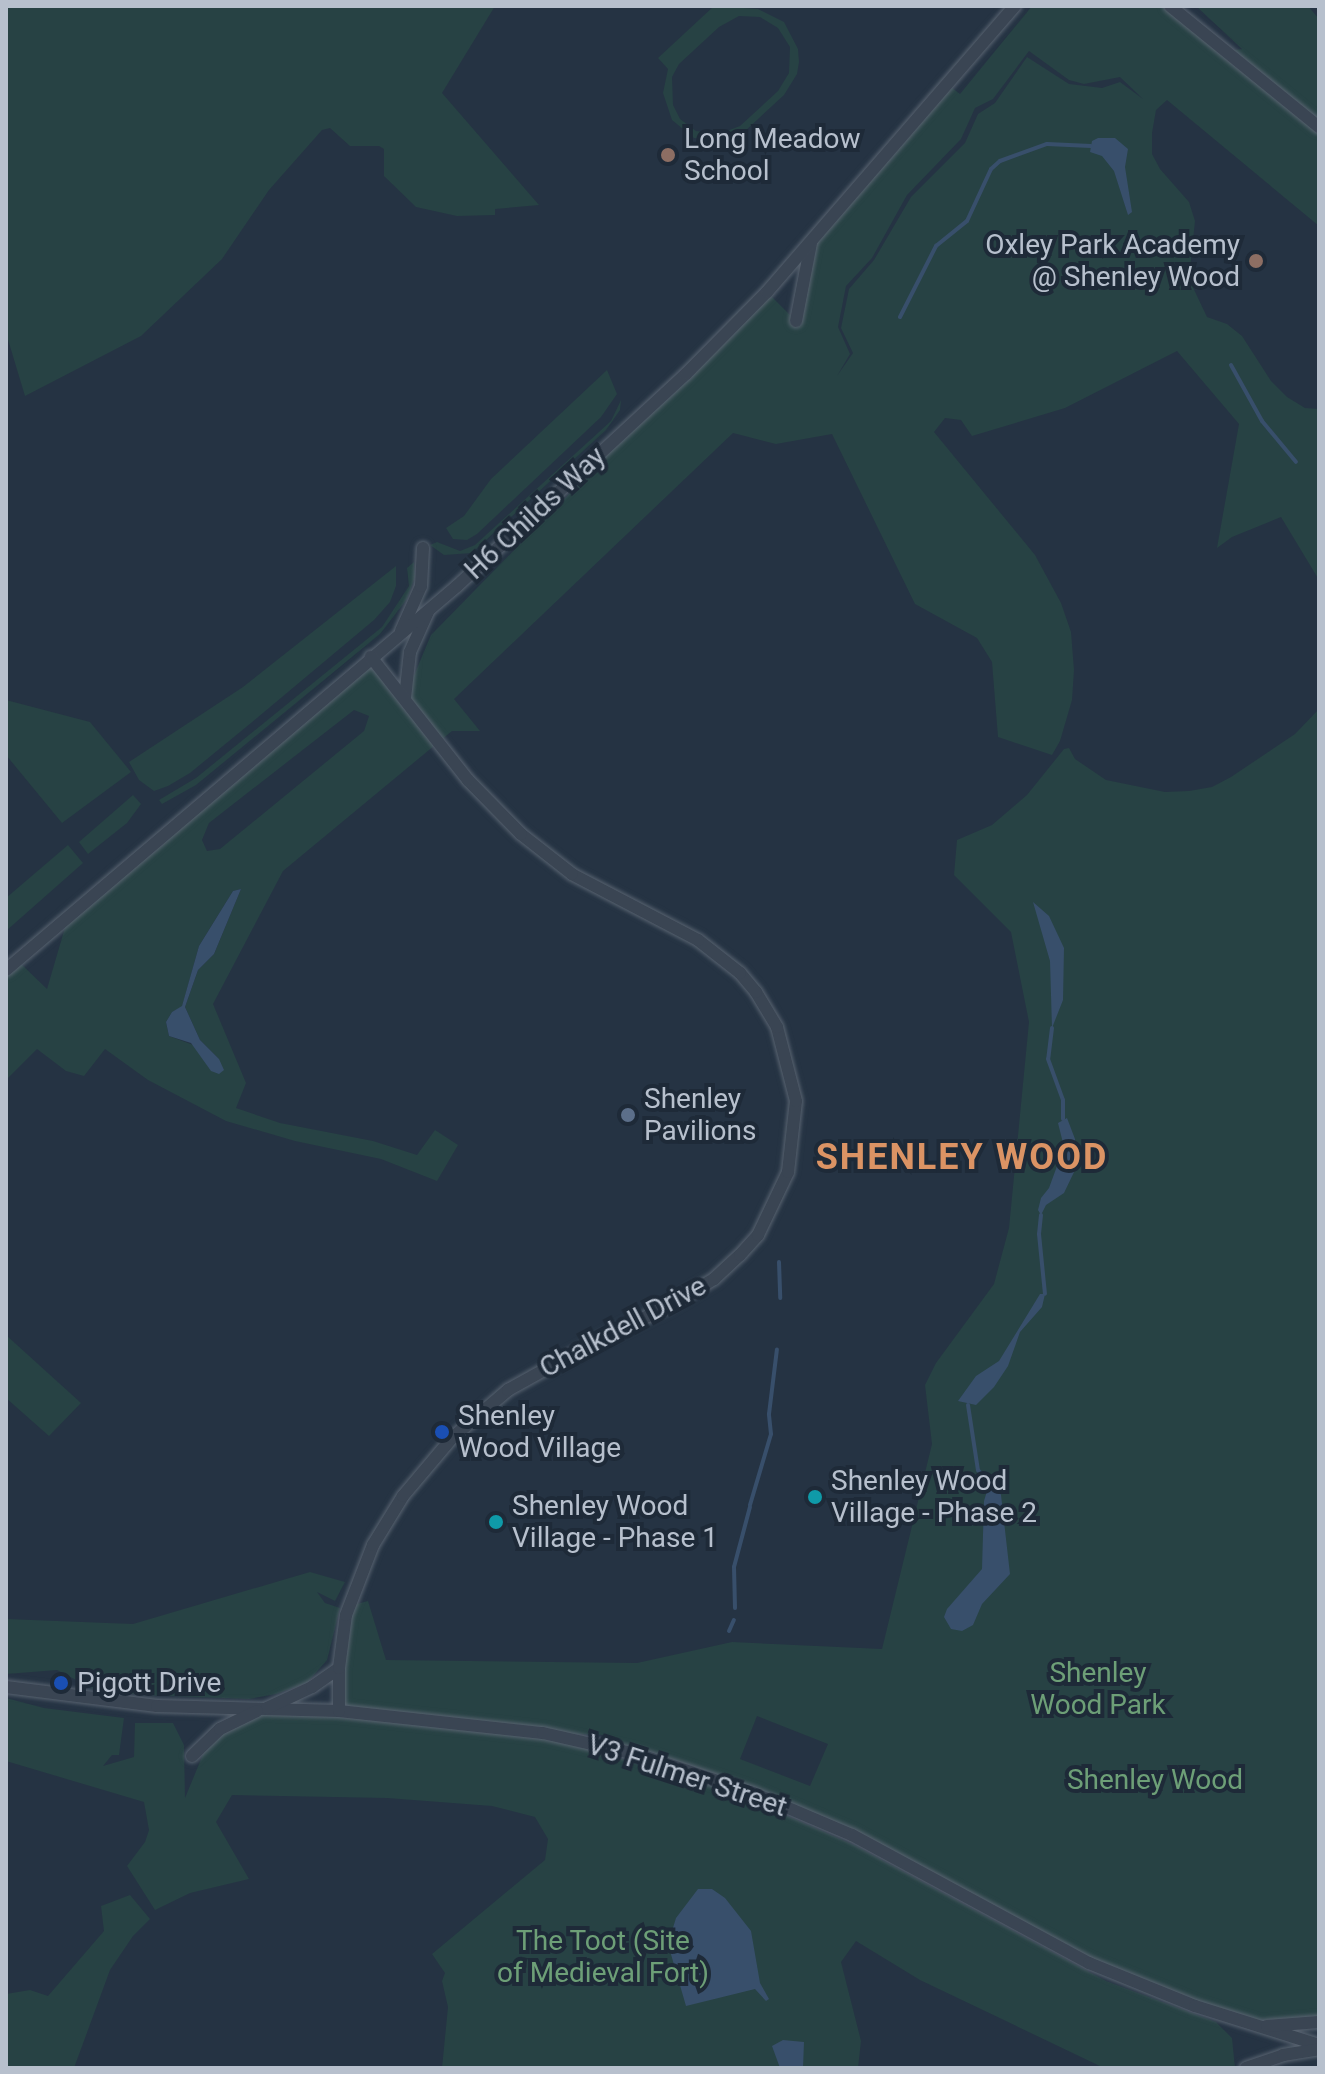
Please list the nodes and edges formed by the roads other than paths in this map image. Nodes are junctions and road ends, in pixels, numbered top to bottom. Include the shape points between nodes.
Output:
1 (1170, 6) edge
2 (1012, 10) edge
3 (1319, 127) edge
4 (812, 240) junction
5 (796, 321) dead end
6 (423, 548) dead end
7 (430, 609) junction
8 (400, 634) junction
9 (371, 657) junction
10 (405, 698) junction
11 (6, 970) edge
12 (339, 1668) junction
13 (6, 1687) edge
14 (262, 1709) junction
15 (339, 1711) junction
16 (192, 1756) dead end
17 (1319, 2022) edge
18 (1256, 2027) junction
19 (1319, 2047) edge
20 (1246, 2068) edge

1 - 3 street
2 - 4 street, H6 Childs Way
4 - 5 street
4 - 7 street, H6 Childs Way via 686,374
6 - 8 street via 421,586
7 - 8 street, H6 Childs Way
7 - 10 street via 410,652
8 - 9 street, H6 Childs Way
9 - 10 street, Chalkdell Drive
9 - 11 street, H6 Childs Way
10 - 12 street, Chalkdell Drive via 468,780 521,834 572,874 698,940 740,973 777,1027 796,1101 795,1135 788,1172 758,1235 714,1279 508,1390 425,1467 373,1545 346,1615
12 - 14 street via 312,1687
12 - 15 street, Chalkdell Drive
13 - 14 street, V3 Fulmer Street via 157,1706
14 - 15 street, V3 Fulmer Street
14 - 16 street via 220,1729
15 - 18 street, V3 Fulmer Street via 543,1733 640,1755 753,1793 852,1835 1089,1963
17 - 18 street
18 - 19 street, V3 Fulmer Street
19 - 20 street

